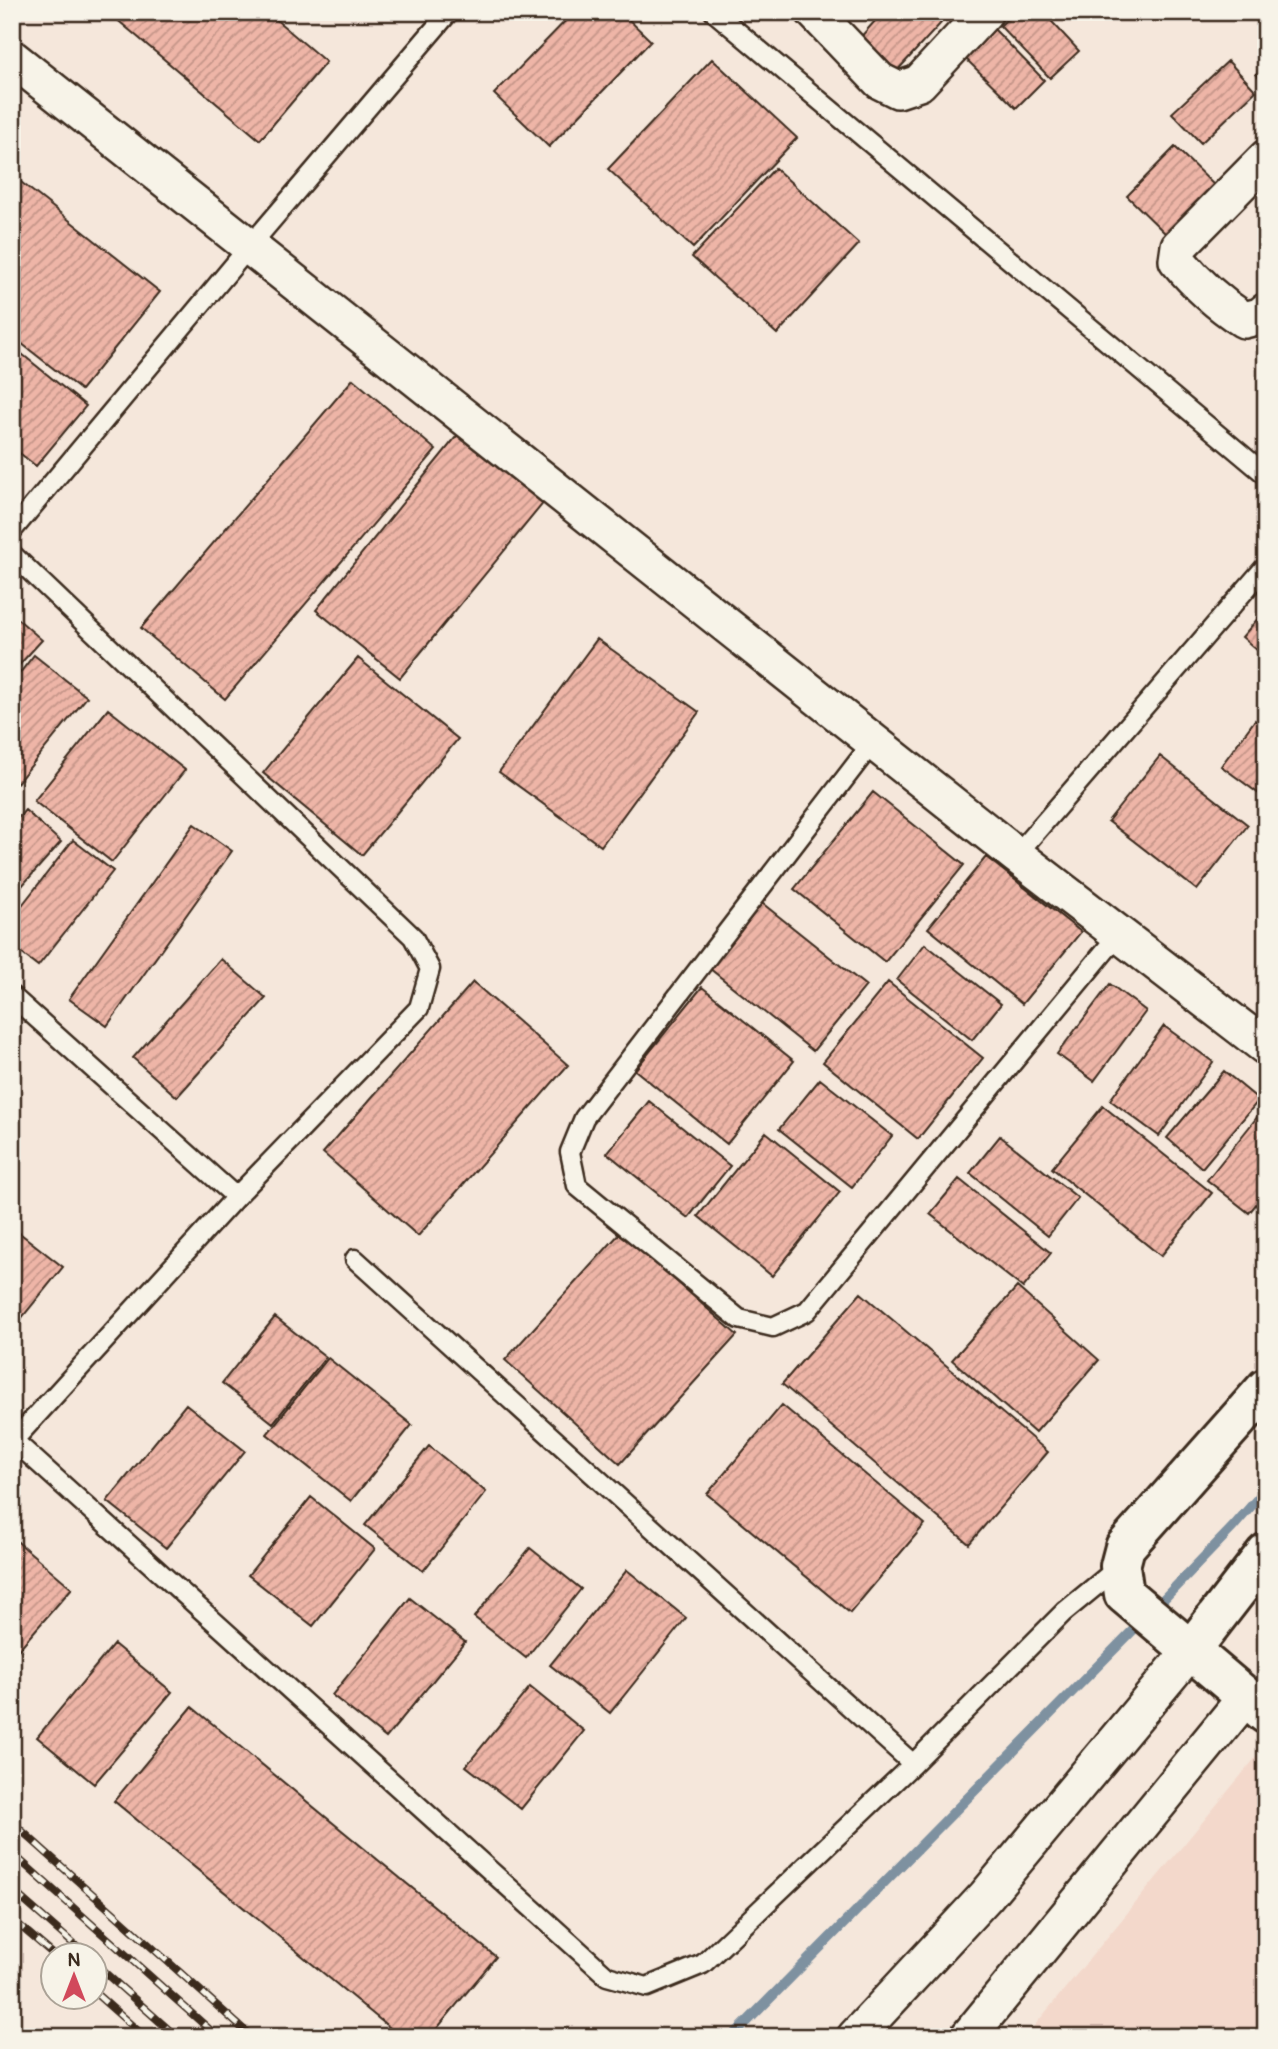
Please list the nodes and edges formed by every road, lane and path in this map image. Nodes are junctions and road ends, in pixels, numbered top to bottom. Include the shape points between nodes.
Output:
1 (449, 12) edge
2 (714, 12) edge
3 (814, 12) edge
4 (966, 19) edge
5 (12, 58) edge
6 (1266, 158) edge
7 (249, 247) junction
8 (1266, 311) edge
9 (1266, 475) edge
10 (12, 531) edge
11 (12, 554) edge
12 (1266, 566) edge
13 (873, 742) junction
14 (1016, 855) junction
15 (1119, 934) junction
16 (12, 996) edge
17 (1266, 1047) edge
18 (236, 1197) junction
19 (355, 1259) dead end
20 (1266, 1388) edge
21 (13, 1439) edge
22 (1266, 1553) edge
23 (1122, 1580) junction
24 (1180, 1641) junction
25 (1256, 1706) edge
26 (913, 1763) junction
27 (855, 2037) edge
28 (968, 2037) edge

1 - 7 lane
2 - 9 lane
3 - 4 street via 880,81 898,90 919,83
5 - 7 street
6 - 8 street via 1179,246 1177,260 1244,320
7 - 10 lane
7 - 13 street
11 - 18 lane via 413,937 430,969 419,1008
12 - 14 lane
13 - 14 street
13 - 15 lane via 584,1118 570,1152 577,1186 739,1320 773,1326 807,1311
14 - 15 street
15 - 17 street
16 - 18 lane
18 - 21 lane
19 - 26 lane
20 - 23 street via 1125,1547
21 - 26 lane via 607,1976 647,1987 703,1964
22 - 24 street
23 - 24 street
23 - 26 lane via 1064,1612
24 - 25 street
24 - 27 street via 986,1896
25 - 28 street

